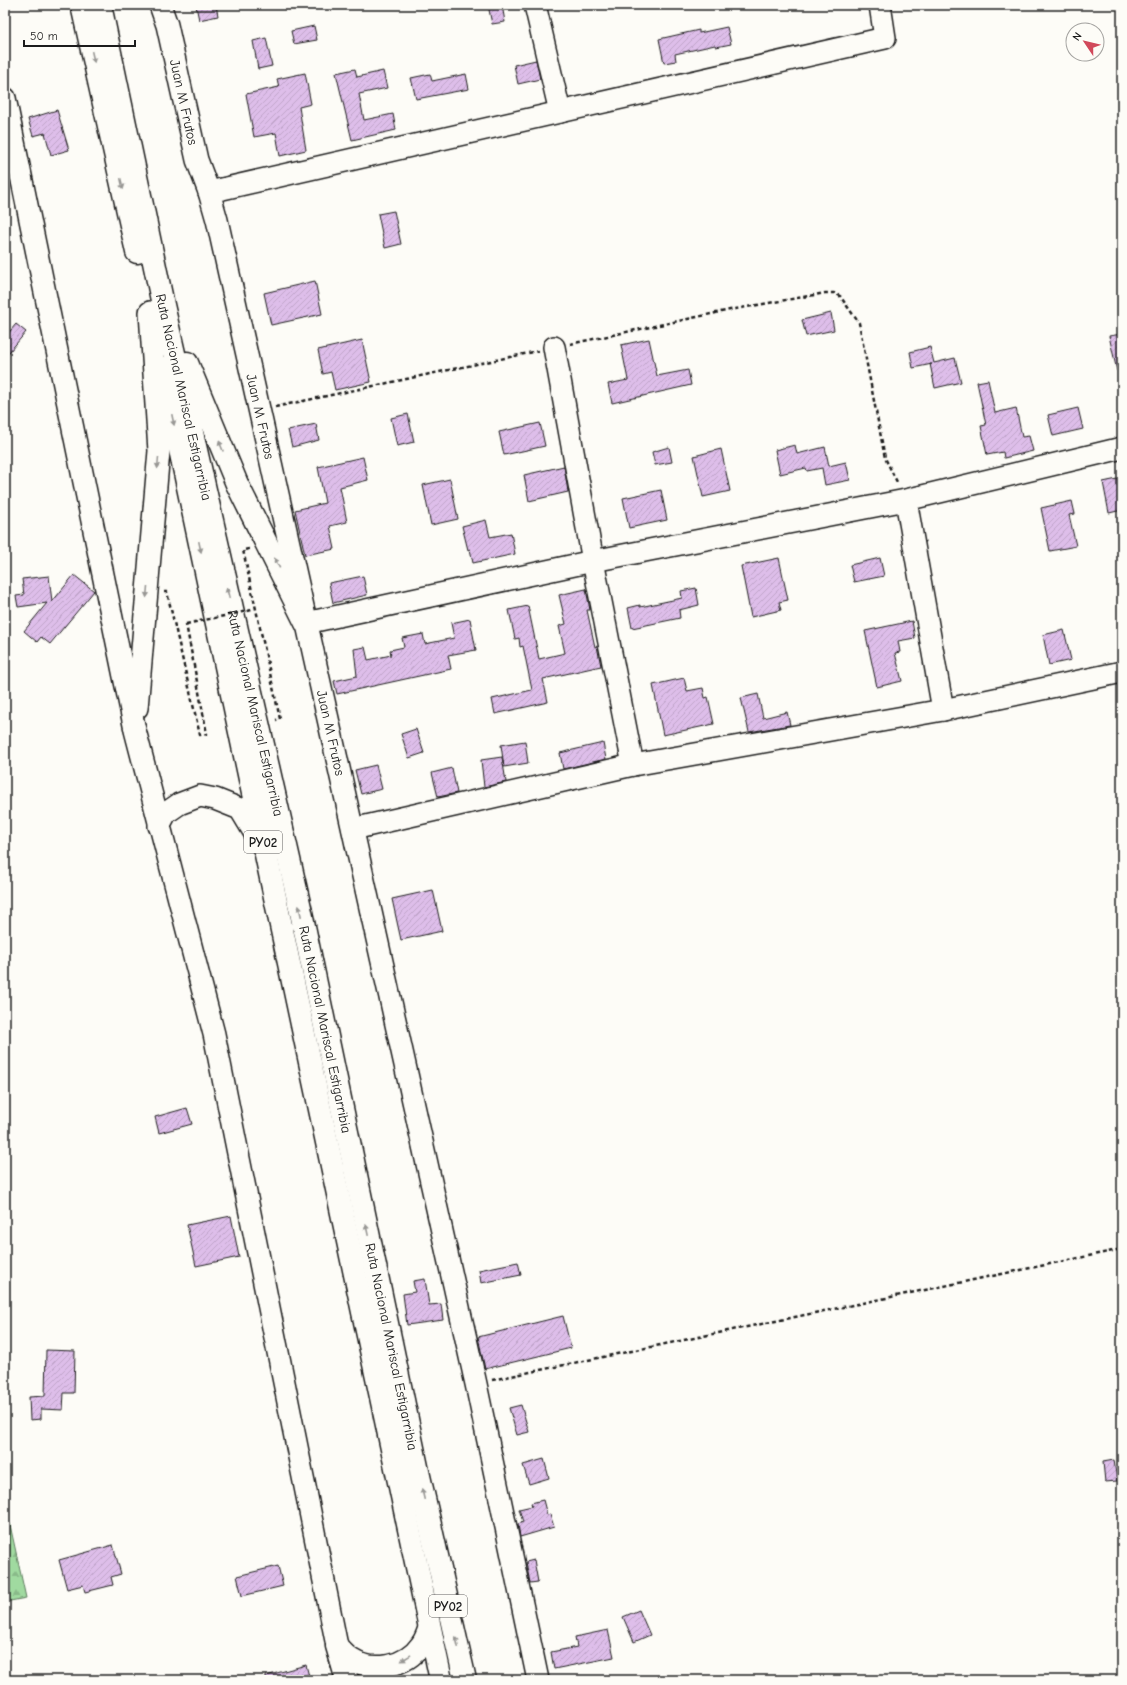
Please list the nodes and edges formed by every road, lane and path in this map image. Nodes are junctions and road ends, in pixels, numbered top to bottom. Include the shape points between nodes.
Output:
1 (82, 5) edge
2 (100, 5) edge
3 (160, 5) edge
4 (535, 5) edge
5 (880, 5) edge
6 (5, 98) edge
7 (560, 112) junction
8 (209, 192) junction
9 (157, 309) junction
10 (554, 347) junction
11 (259, 410) junction
12 (1122, 448) edge
13 (906, 500) junction
14 (274, 558) junction
15 (593, 562) junction
16 (146, 596) junction
17 (253, 617) dead end
18 (306, 623) junction
19 (1122, 672) edge
20 (943, 710) junction
21 (273, 721) dead end
22 (135, 730) junction
23 (633, 765) junction
24 (160, 826) junction
25 (353, 830) junction
26 (264, 847) junction
27 (1122, 1249) edge
28 (476, 1384) junction
29 (429, 1628) junction
30 (337, 1646) junction
31 (347, 1680) edge
32 (440, 1680) edge
33 (465, 1680) edge
34 (538, 1680) edge

1 -> 9 highway, Ruta Nacional Mariscal Estigarribia / PY02
2 - 9 highway, Ruta Nacional Mariscal Estigarribia / PY02
3 - 8 street, Juan M Frutos via 167,25 197,160
4 - 7 street
5 - 7 street via 885,38
6 - 22 street
7 - 8 street
8 - 11 street, Juan M Frutos
14 -> 9 highway via 237,484
9 -> 16 street via 159,451
9 -> 26 highway, Ruta Nacional Mariscal Estigarribia / PY02
33 -> 9 highway, Ruta Nacional Mariscal Estigarribia / PY02 via 415,1460 301,912
10 - 11 path
10 - 13 path via 766,303 825,292 834,293 846,302 859,323 885,458
10 - 15 street
11 - 18 street, Juan M Frutos
12 - 13 street
13 - 15 street
13 - 20 street
18 -> 14 highway
14 - 21 path via 256,561 250,549 243,550 280,719
15 - 18 street
15 - 23 street
16 - 17 path, bridge via 167,592 200,735 207,734 186,624 252,610
16 - 22 street
18 - 25 street, Juan M Frutos
19 - 20 street
20 - 23 street
22 - 24 street
23 - 25 street
24 - 26 street via 166,813 179,804 200,796 215,799 240,809
24 - 30 street via 214,1034
25 - 28 street, Juan M Frutos
26 - 29 highway, Ruta Nacional Mariscal Estigarribia / PY02
27 - 28 path
28 - 34 street, Juan M Frutos
29 -> 30 street via 421,1646 407,1659 389,1666 369,1666 351,1659
29 - 32 highway, Ruta Nacional Mariscal Estigarribia / PY02
30 - 31 highway

